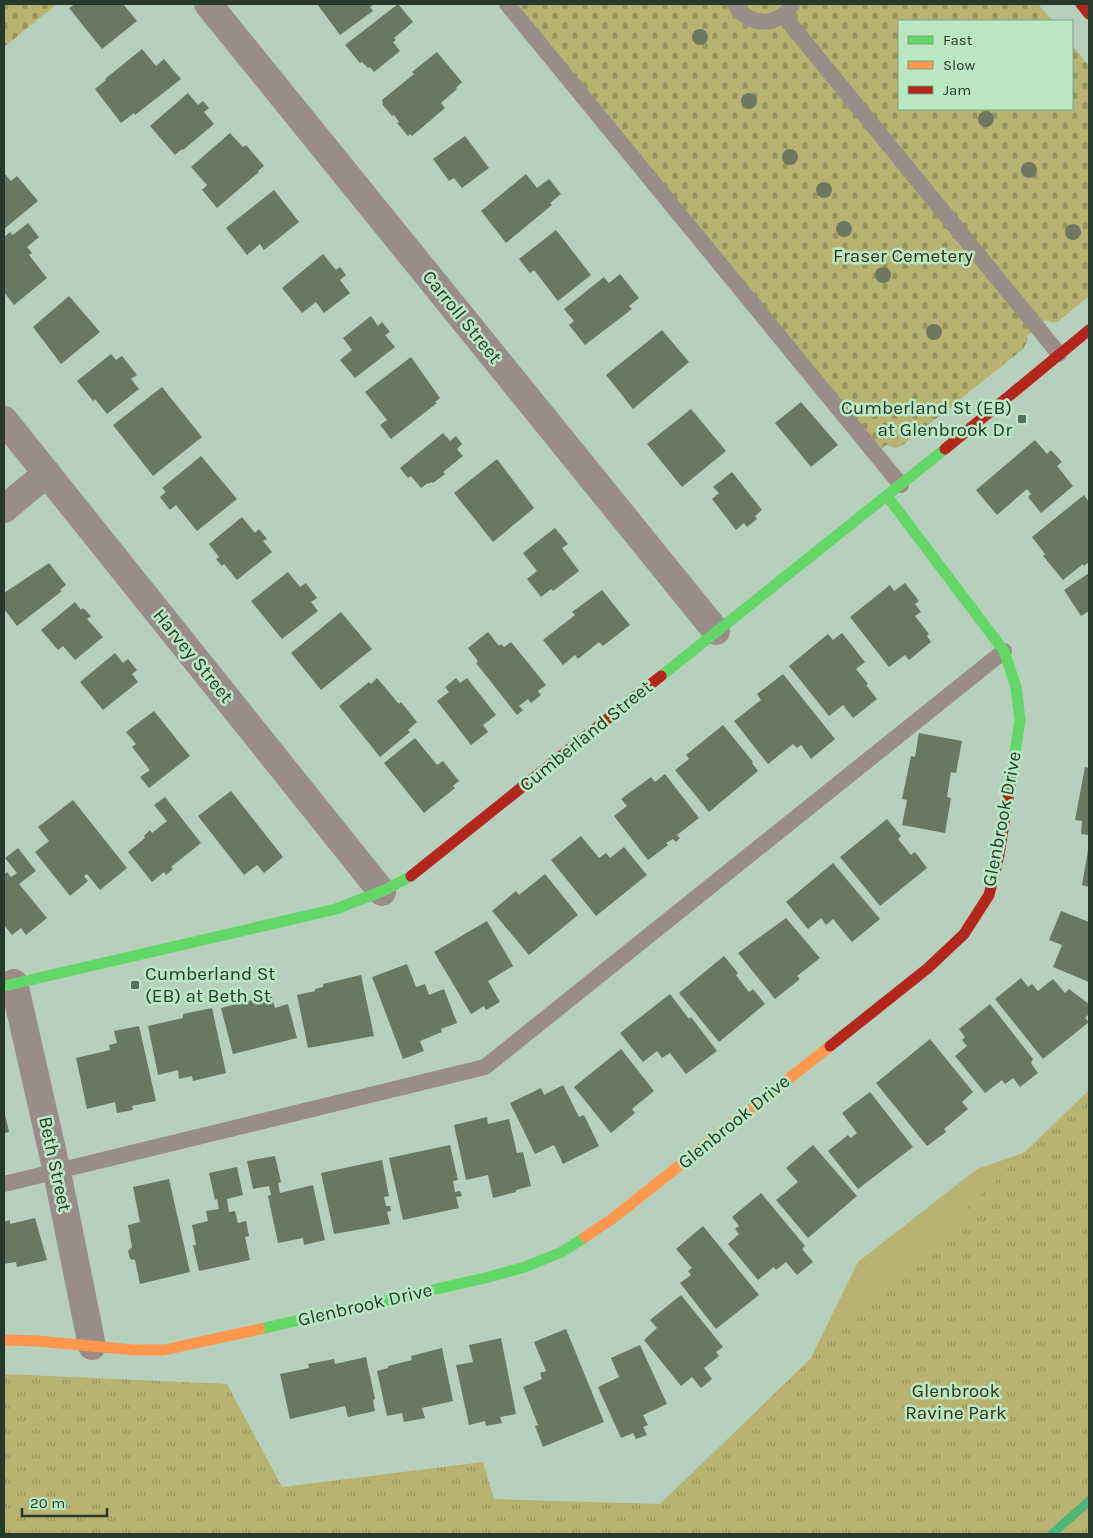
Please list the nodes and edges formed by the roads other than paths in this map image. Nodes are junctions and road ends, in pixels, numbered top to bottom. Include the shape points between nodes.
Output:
1 (208, 4) edge
2 (507, 4) edge
3 (735, 4) edge
4 (787, 9) edge
5 (1089, 330) edge
6 (1059, 354) junction
7 (4, 420) edge
8 (47, 473) junction
9 (901, 485) junction
10 (887, 496) junction
11 (4, 508) edge
12 (716, 630) junction
13 (1004, 650) junction
14 (382, 892) junction
15 (9, 984) edge
16 (57, 1172) junction
17 (4, 1184) edge
18 (4, 1340) edge
19 (92, 1346) junction

1 - 12 street, Carroll Street
2 - 9 lane
3 - 4 lane via 742,14 756,21 772,21
4 - 6 lane
5 - 6 street, Cumberland Street
6 - 9 street, Cumberland Street
7 - 8 street, Harvey Street
8 - 11 street
8 - 14 street, Harvey Street
9 - 10 street, Cumberland Street
10 - 12 street, Cumberland Street
10 - 13 street, Glenbrook Drive
12 - 14 street, Cumberland Street via 413,875
13 - 16 lane via 485,1067
13 - 19 street, Glenbrook Drive via 1016,687 1020,720 999,855 989,894 964,934 928,968 612,1219 562,1252 485,1278 164,1350
14 - 15 street, Cumberland Street via 336,908
15 - 16 street, Beth Street
16 - 17 lane
16 - 19 street, Beth Street
18 - 19 street, Glenbrook Drive

